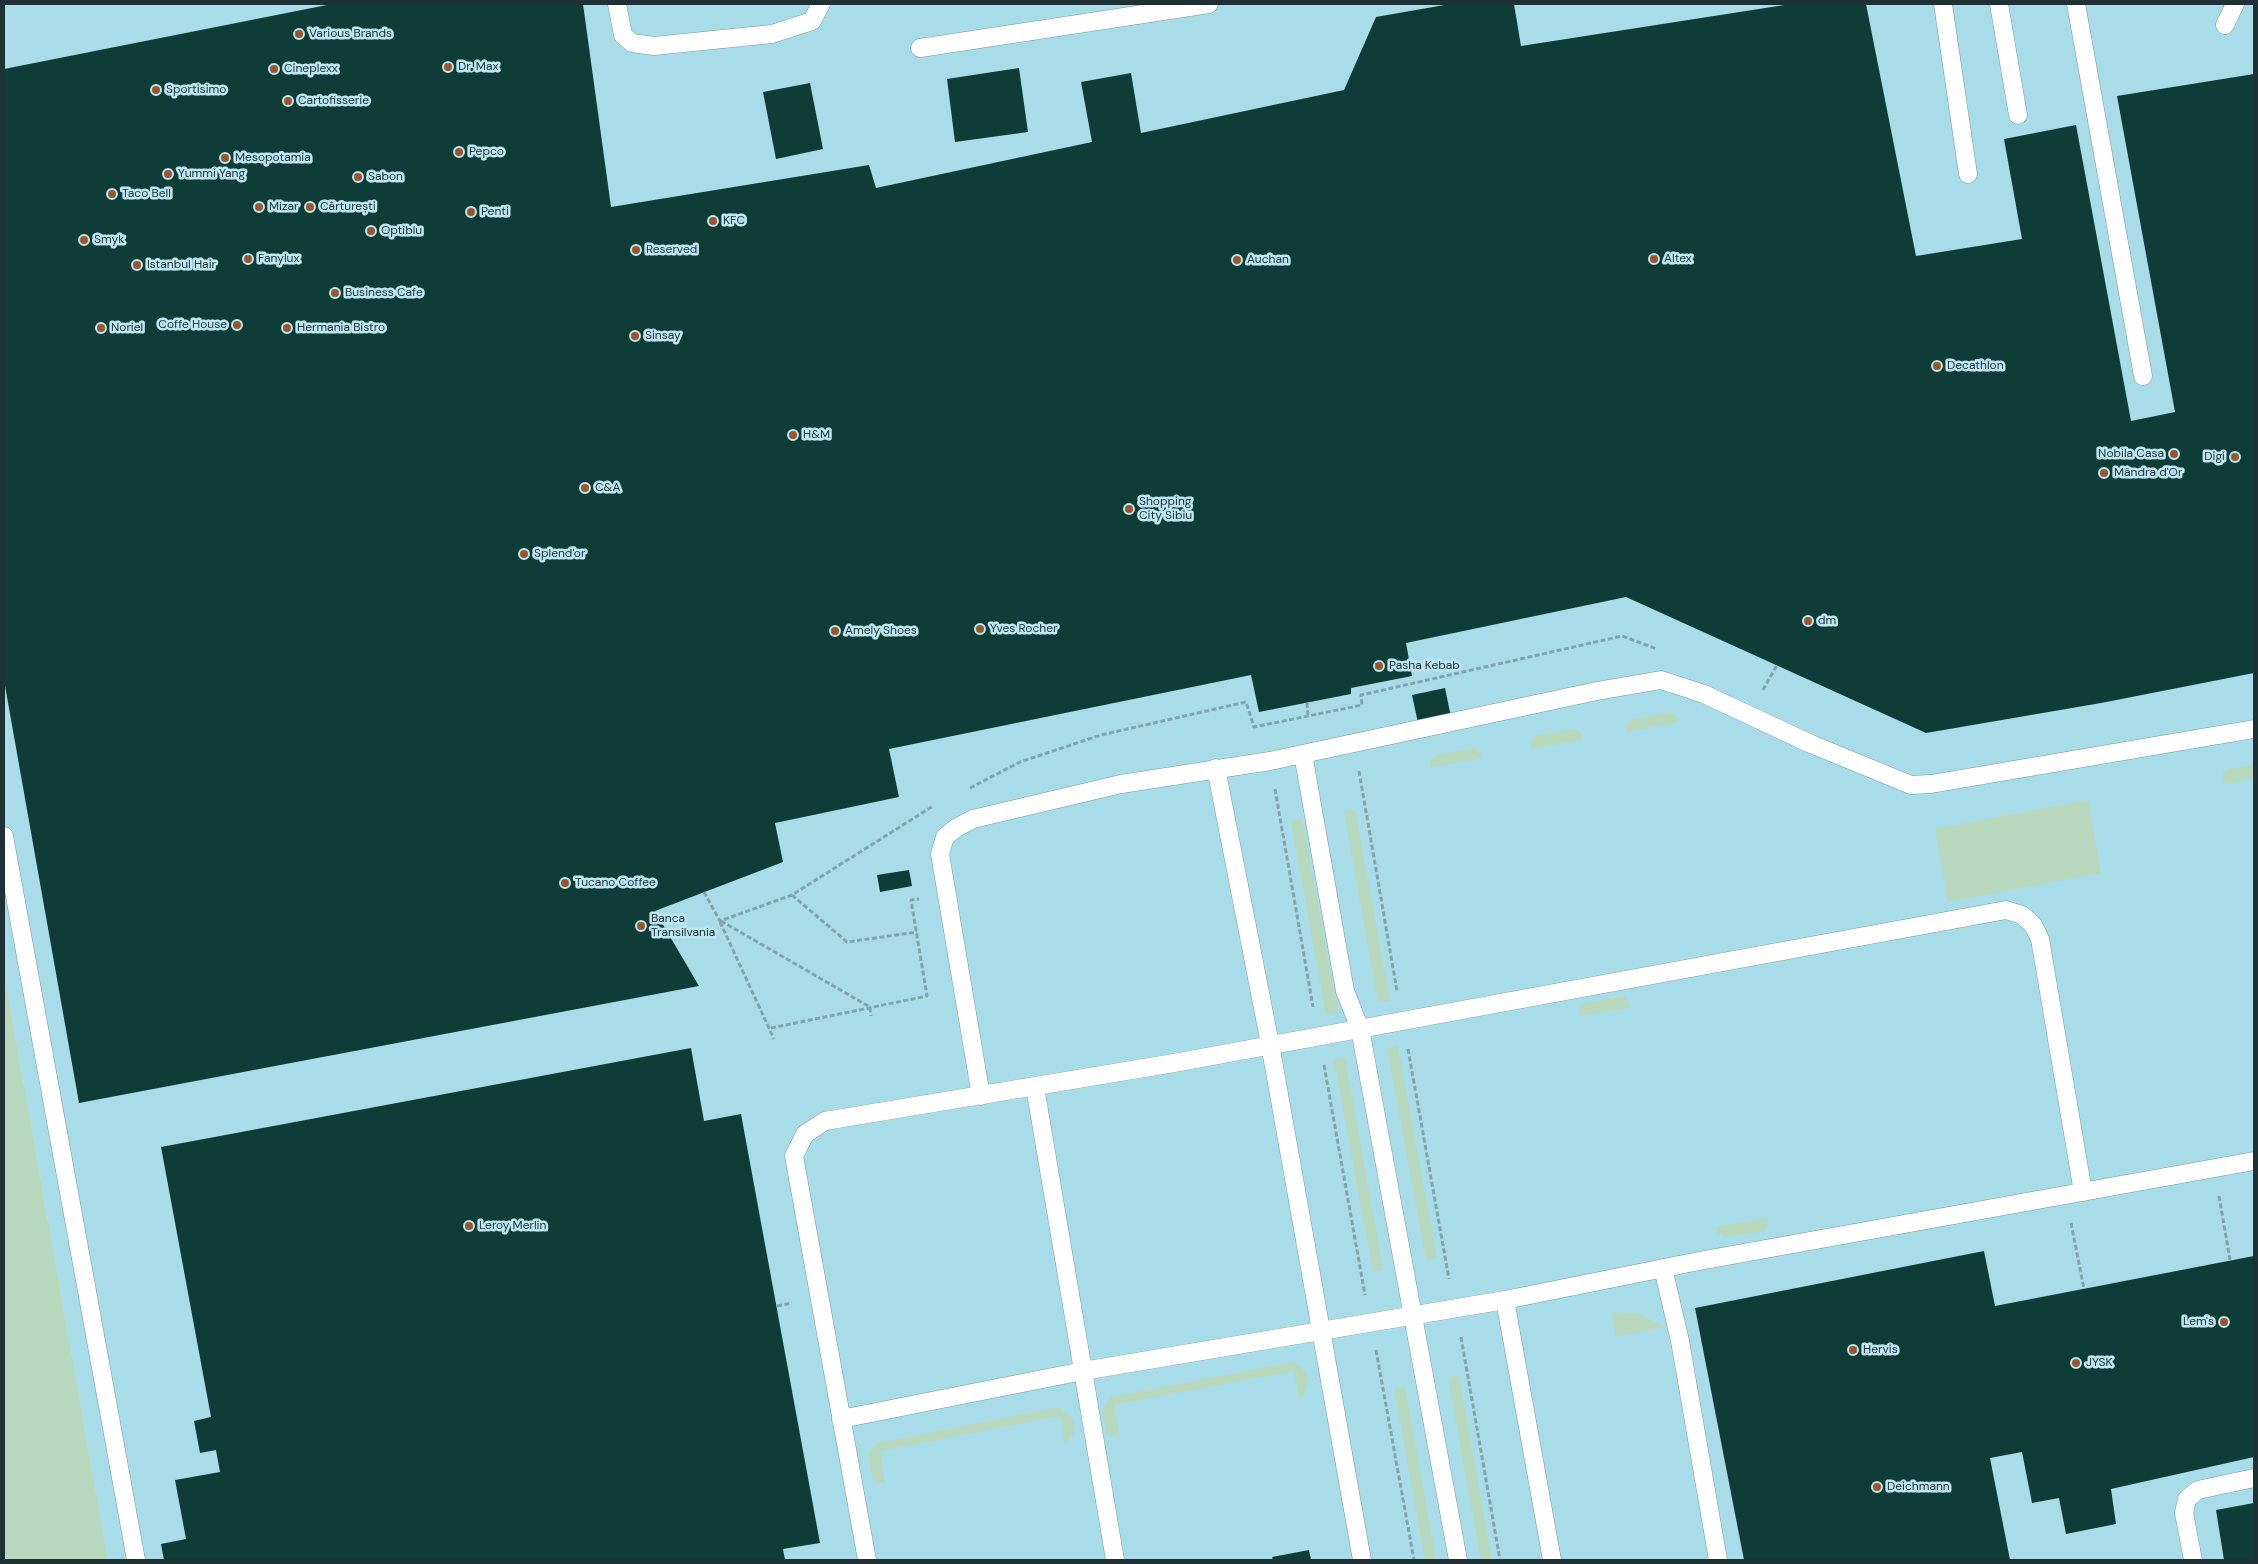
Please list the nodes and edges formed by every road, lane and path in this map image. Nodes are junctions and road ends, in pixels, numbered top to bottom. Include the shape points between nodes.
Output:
1 (617, 4) edge
2 (821, 4) edge
3 (1209, 4) edge
4 (1944, 4) edge
5 (1999, 4) edge
6 (2076, 4) edge
7 (2235, 4) edge
8 (2225, 25) dead end
9 (920, 48) dead end
10 (2018, 115) dead end
11 (1968, 174) dead end
12 (2143, 376) dead end
13 (1307, 703) dead end
14 (1347, 708) dead end
15 (1308, 716) dead end
16 (1264, 724) dead end
17 (2254, 728) edge
18 (1354, 744) junction
19 (1303, 754) junction
20 (1270, 761) junction
21 (1216, 768) junction
22 (4, 836) edge
23 (947, 893) junction
24 (792, 895) dead end
25 (916, 932) junction
26 (870, 1008) junction
27 (871, 1016) dead end
28 (1402, 1020) junction
29 (771, 1028) junction
30 (1360, 1029) junction
31 (1318, 1035) junction
32 (774, 1039) dead end
33 (1270, 1044) junction
34 (1035, 1086) junction
35 (981, 1096) junction
36 (2254, 1161) edge
37 (2214, 1168) junction
38 (2083, 1192) junction
39 (2066, 1195) junction
40 (2230, 1260) dead end
41 (1663, 1268) junction
42 (2084, 1289) dead end
43 (1504, 1300) junction
44 (1455, 1309) junction
45 (1413, 1316) junction
46 (1370, 1323) junction
47 (1321, 1331) junction
48 (1083, 1371) junction
49 (841, 1420) junction
50 (2254, 1478) edge
51 (136, 1560) edge
52 (867, 1560) edge
53 (1115, 1560) edge
54 (1362, 1560) edge
55 (1414, 1560) edge
56 (1458, 1560) edge
57 (1500, 1560) edge
58 (1552, 1560) edge
59 (1718, 1560) edge
60 (2193, 1560) edge

1 - 2 lane via 623,35 632,43 654,46 772,34 812,21
3 - 9 lane
4 - 11 lane
5 - 10 lane
6 - 12 lane
7 - 8 lane
13 - 15 path
14 - 18 path
16 - 20 path
17 - 18 lane via 1911,785 1704,694 1661,680
18 - 19 lane
18 - 28 path
19 - 20 lane
19 - 30 lane via 1345,991
20 - 21 lane
20 - 31 path
21 - 23 lane via 1121,784 973,819 945,837 940,854
21 - 33 lane
22 - 51 lane
23 - 25 path via 911,900
23 - 35 lane
24 - 25 path via 848,942
25 - 26 path via 927,996
26 - 27 path
26 - 29 path
26 - 29 path via 720,921
28 - 30 lane
28 - 38 lane via 2006,910 2022,915 2033,925 2040,940
28 - 44 path
29 - 32 path
30 - 31 lane
30 - 45 lane
31 - 33 lane
31 - 46 path
33 - 34 lane
33 - 47 lane
34 - 35 lane
34 - 48 lane
35 - 49 lane via 825,1121 805,1134 794,1156
36 - 37 lane
37 - 38 lane
37 - 40 path
38 - 39 lane
39 - 41 lane
39 - 42 path
41 - 43 lane
41 - 59 lane via 1680,1341
43 - 44 lane
43 - 58 lane
44 - 45 lane
44 - 57 path
45 - 46 lane
45 - 56 lane
46 - 47 lane
46 - 55 path
47 - 48 lane
47 - 54 lane
48 - 49 lane
48 - 53 lane
49 - 52 lane
50 - 60 lane via 2198,1490 2187,1499 2184,1513

